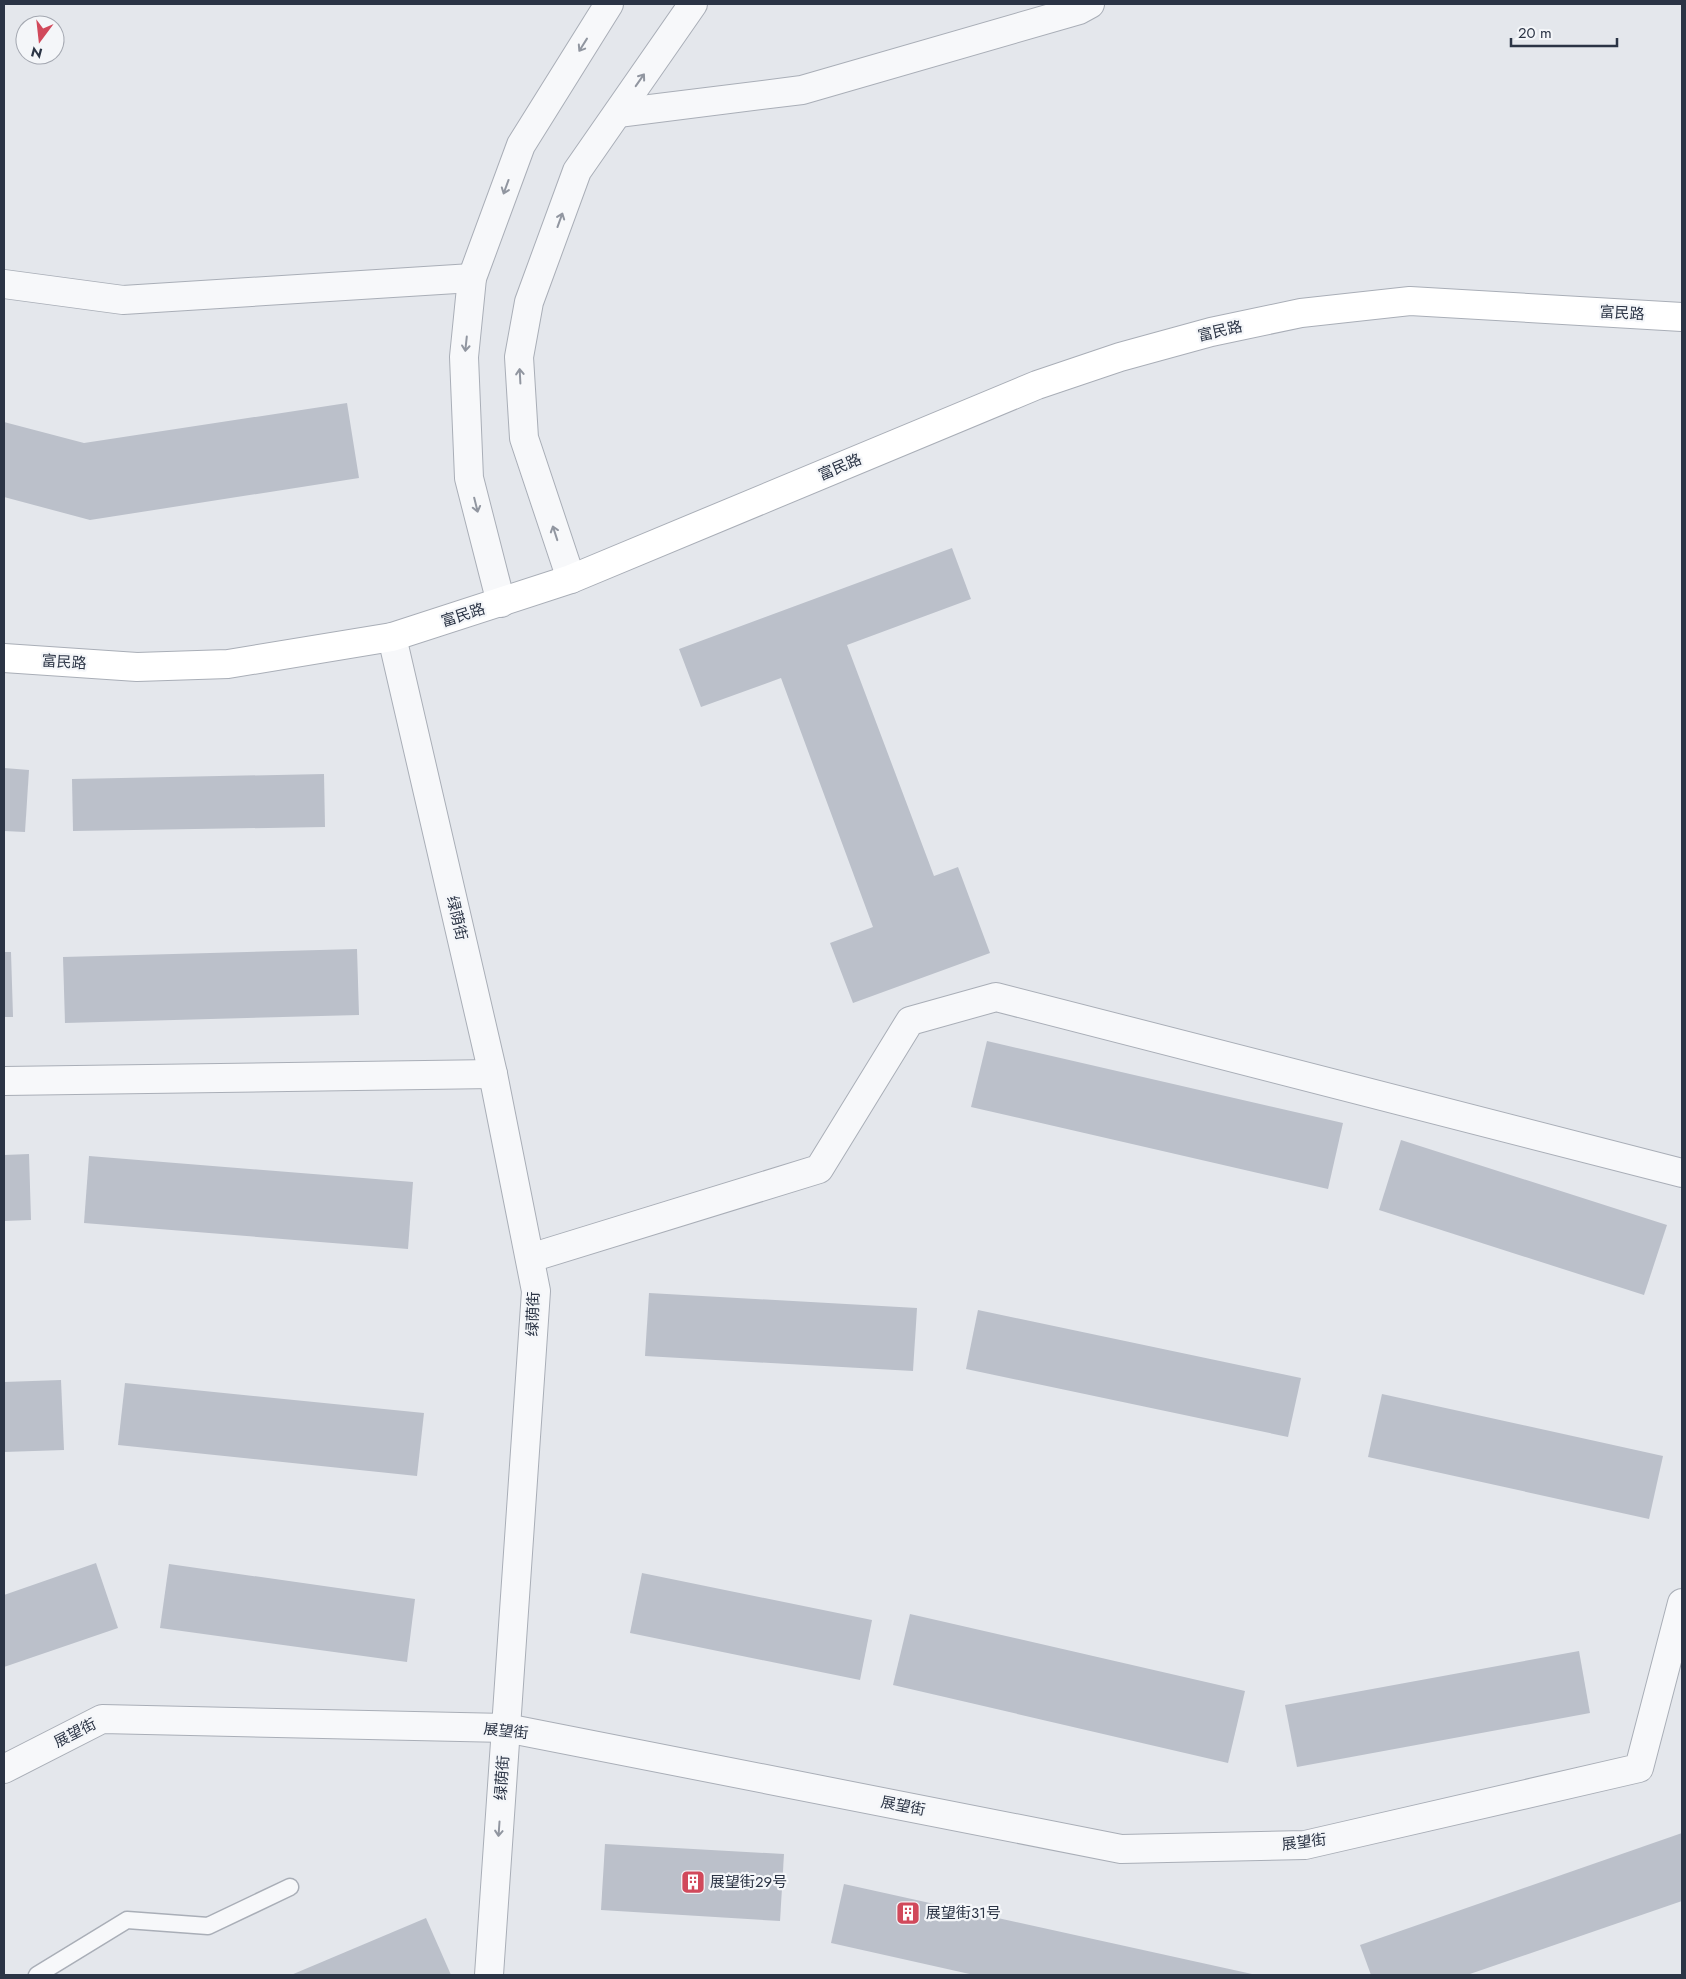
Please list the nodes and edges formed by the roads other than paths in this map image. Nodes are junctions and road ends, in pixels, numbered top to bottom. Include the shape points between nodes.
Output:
1 (608, 4) edge
2 (693, 4) edge
3 (1090, 4) edge
4 (618, 113) junction
5 (472, 278) junction
6 (4, 284) edge
7 (1682, 317) edge
8 (571, 579) junction
9 (501, 603) junction
10 (392, 637) junction
11 (4, 658) edge
12 (493, 1074) junction
13 (4, 1081) edge
14 (1682, 1172) edge
15 (530, 1258) junction
16 (1682, 1603) edge
17 (506, 1728) junction
18 (4, 1770) edge
19 (290, 1887) dead end
20 (37, 1975) edge
21 (489, 1975) edge

1 -> 5 street via 521,145
4 -> 2 street
3 - 4 street via 1079,10 802,90
8 -> 4 street via 524,438 519,356 529,302 577,171
5 - 6 street via 123,300
5 -> 9 street via 464,357 469,478
7 - 8 street, 富民路 via 1410,301 1301,313 1211,332 1120,356 1037,385
8 - 9 street, 富民路
9 - 10 street, 富民路
10 - 11 street, 富民路 via 228,664 137,667
10 - 12 street, 绿荫街
12 - 13 street
12 - 15 street, 绿荫街
14 - 15 street via 996,997 910,1021 819,1169
15 - 17 street, 绿荫街 via 536,1291
16 - 17 street, 展望街 via 1639,1768 1304,1846 1121,1849
17 - 18 street, 展望街 via 102,1719
17 -> 21 street, 绿荫街
19 - 20 lane via 208,1926 127,1920

